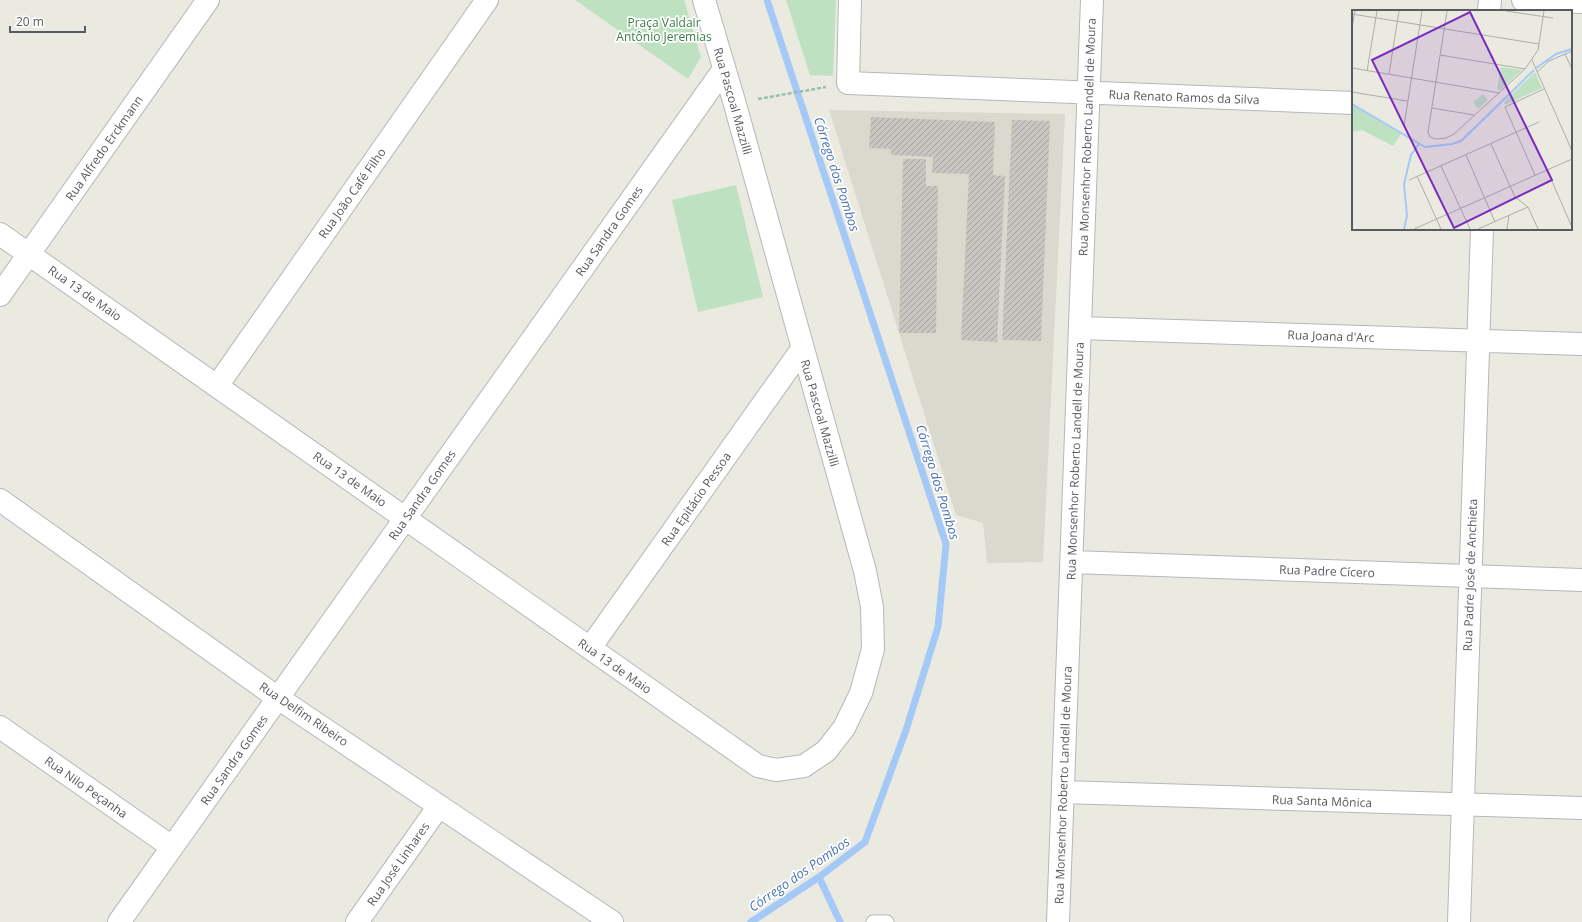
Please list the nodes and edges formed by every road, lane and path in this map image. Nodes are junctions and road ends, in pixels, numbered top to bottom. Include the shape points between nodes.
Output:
1 (208, 0) edge
2 (487, 0) edge
3 (704, 0) edge
4 (850, 0) edge
5 (1092, 0) edge
6 (1490, 0) edge
7 (1523, 0) edge
8 (1582, 2) edge
9 (1489, 10) edge
10 (724, 69) junction
11 (806, 91) dead end
12 (1089, 93) junction
13 (770, 97) dead end
14 (1352, 103) edge
15 (1482, 230) edge
16 (0, 234) edge
17 (29, 254) junction
18 (0, 295) edge
19 (1080, 328) junction
20 (1478, 341) junction
21 (1582, 344) edge
22 (802, 349) junction
23 (217, 386) junction
24 (0, 500) edge
25 (406, 518) junction
26 (1072, 562) junction
27 (1470, 576) junction
28 (1582, 580) edge
29 (590, 648) junction
30 (278, 698) junction
31 (0, 727) edge
32 (758, 766) joint
33 (1063, 792) junction
34 (1462, 805) junction
35 (439, 806) junction
36 (1582, 808) edge
37 (172, 847) junction
38 (119, 922) edge
39 (357, 922) edge
40 (612, 922) edge
41 (1058, 922) edge
42 (1459, 922) edge

1 - 17 street, Rua Alfredo Erckmann
2 - 23 street, Rua João Café Filho
3 - 10 street, Rua Pascoal Mazzilli
4 - 12 street, Rua Renato Ramos da Silva via 848,83
5 - 12 street, Rua Monsenhor Roberto Landell de Moura
6 - 9 street
7 - 8 street
10 - 22 street, Rua Pascoal Mazzilli
10 - 25 street, Rua Sandra Gomes
11 - 13 path
12 - 14 street, Rua Renato Ramos da Silva
12 - 19 street, Rua Monsenhor Roberto Landell de Moura
15 - 20 street, Rua Padre José de Anchieta
16 - 17 street, Rua 13 de Maio
17 - 18 street, Rua Alfredo Erckmann
17 - 23 street, Rua 13 de Maio
19 - 20 street, Rua Joana d'Arc
19 - 26 street, Rua Monsenhor Roberto Landell de Moura
20 - 21 street, Rua Joana d'Arc
20 - 27 street, Rua Padre José de Anchieta
22 - 29 street, Rua Epitácio Pessoa
22 - 32 street, Rua Pascoal Mazzilli via 865,571 872,607 873,649 861,693 844,728 826,751 804,766 776,770
23 - 25 street, Rua 13 de Maio
24 - 30 street, Rua Delfim Ribeiro
25 - 29 street, Rua 13 de Maio
25 - 30 street, Rua Sandra Gomes
26 - 27 street, Rua Padre Cícero
26 - 33 street, Rua Monsenhor Roberto Landell de Moura
27 - 28 street, Rua Padre Cícero
27 - 34 street, Rua Padre José de Anchieta
29 - 32 street, Rua 13 de Maio
30 - 35 street, Rua Delfim Ribeiro
30 - 37 street, Rua Sandra Gomes
31 - 37 street, Rua Nilo Peçanha
33 - 34 street, Rua Santa Mônica
33 - 41 street, Rua Monsenhor Roberto Landell de Moura
34 - 36 street, Rua Santa Mônica
34 - 42 street, Rua Padre José de Anchieta
35 - 39 street, Rua José Linhares
35 - 40 street, Rua Delfim Ribeiro
37 - 38 street, Rua Sandra Gomes

